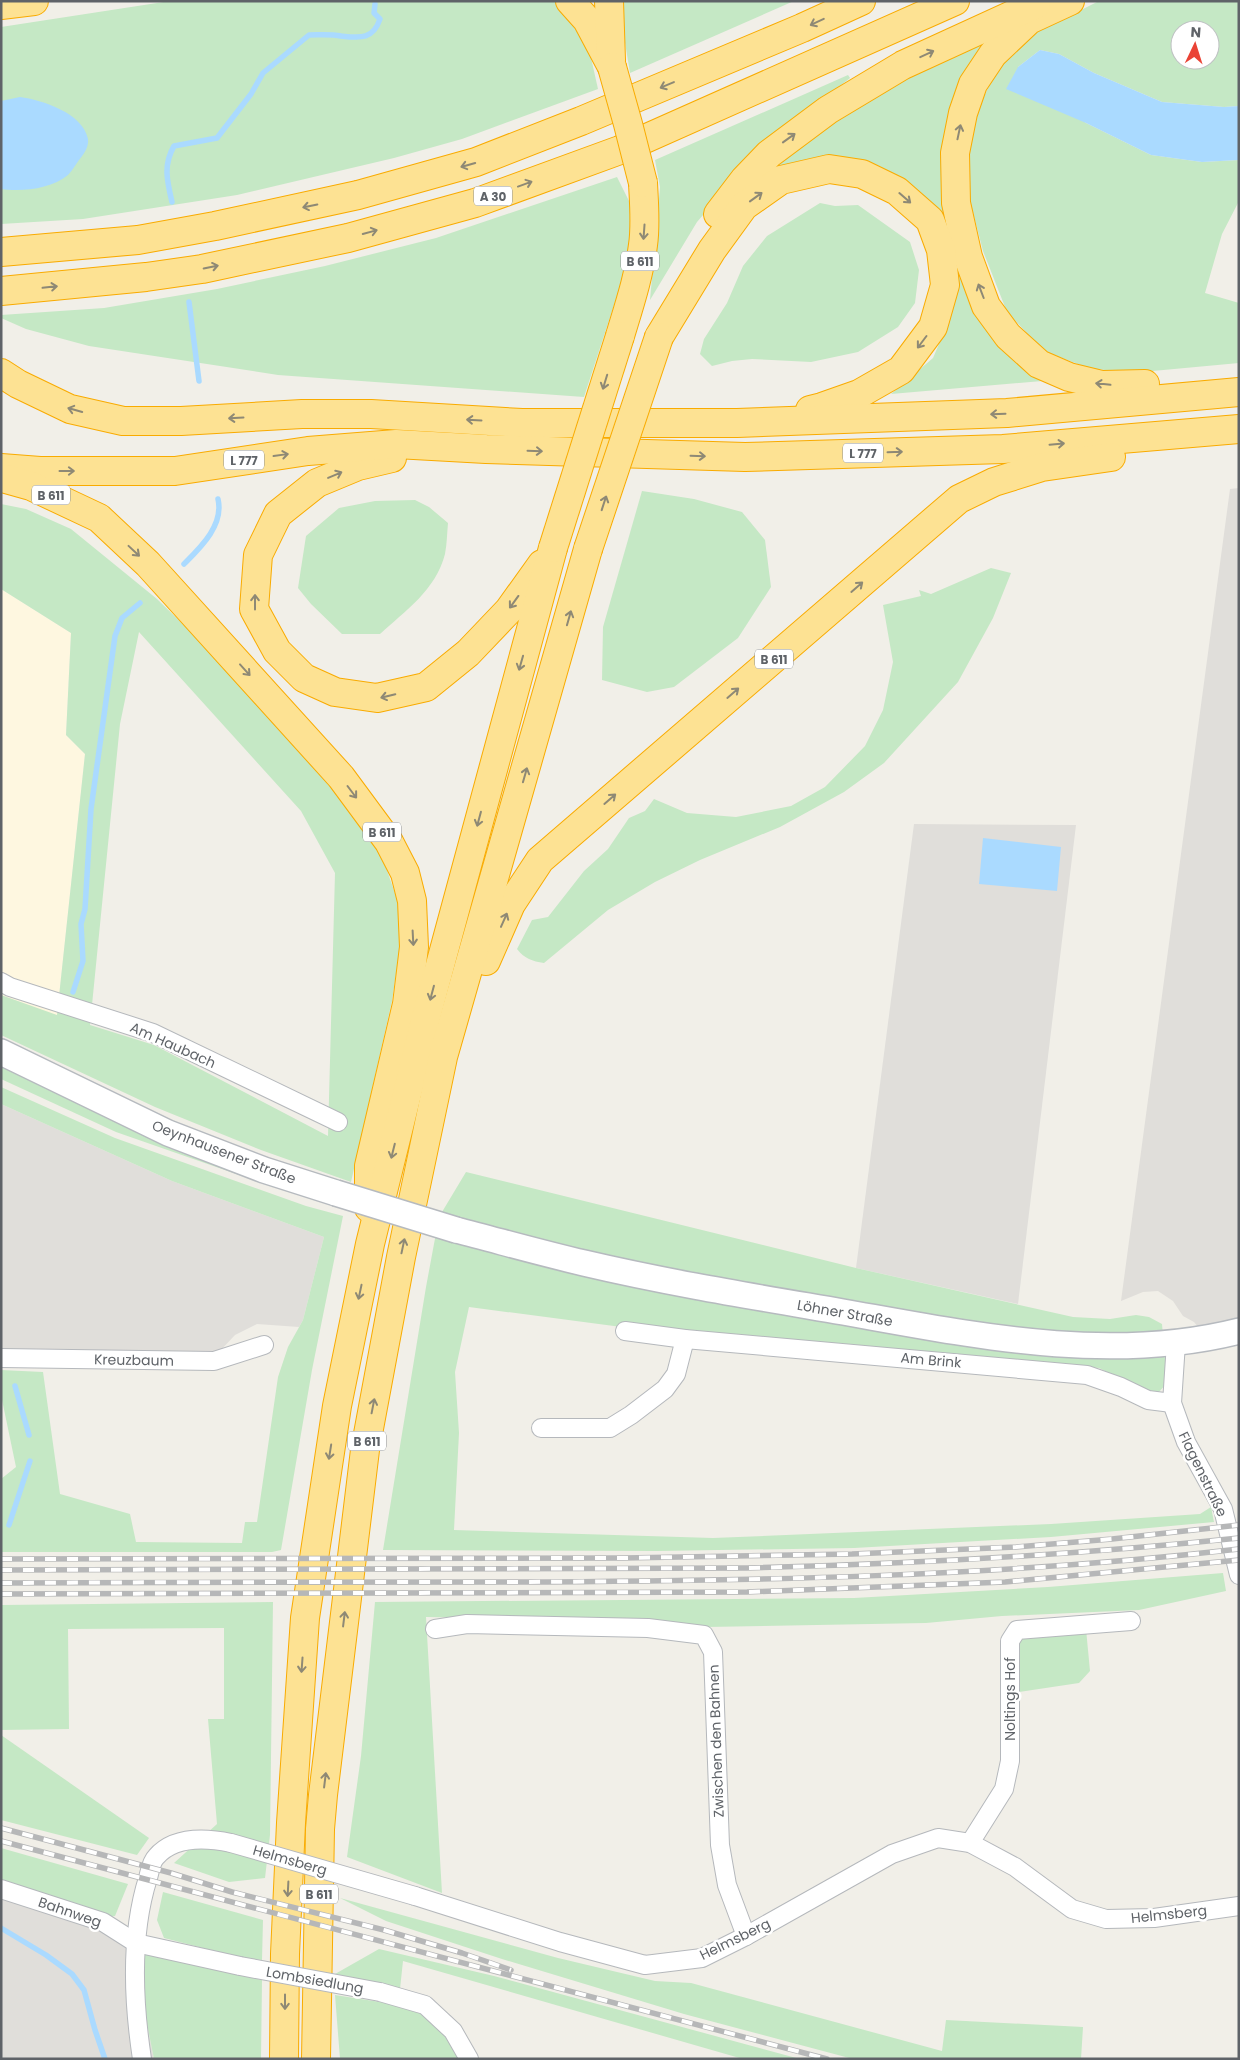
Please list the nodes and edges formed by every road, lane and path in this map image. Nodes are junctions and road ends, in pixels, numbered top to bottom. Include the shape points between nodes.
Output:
1 (34, 1) edge
2 (570, 1) edge
3 (609, 1) edge
4 (861, 1) edge
5 (955, 1) edge
6 (1042, 1) edge
7 (1070, 1) edge
8 (1, 5) edge
9 (612, 67) junction
10 (1, 252) edge
11 (1, 290) edge
12 (659, 337) junction
13 (1, 373) edge
14 (1239, 376) edge
15 (1239, 392) edge
16 (737, 423) junction
17 (1239, 429) edge
18 (1239, 444) edge
19 (486, 449) junction
20 (1, 468) edge
21 (1, 478) edge
22 (553, 548) junction
23 (1, 982) edge
24 (1, 1052) edge
25 (443, 1057) junction
26 (338, 1122) dead end
27 (456, 1230) joint
28 (370, 1244) junction
29 (625, 1331) dead end
30 (1239, 1331) edge
31 (685, 1339) junction
32 (1176, 1343) junction
33 (264, 1344) dead end
34 (1, 1358) edge
35 (1172, 1404) junction
36 (541, 1428) dead end
37 (1239, 1575) edge
38 (1130, 1622) dead end
39 (435, 1629) dead end
40 (970, 1843) junction
41 (1, 1889) edge
42 (1239, 1906) edge
43 (746, 1936) junction
44 (136, 1942) junction
45 (142, 2059) edge
46 (284, 2059) edge
47 (316, 2059) edge
48 (468, 2059) edge

1 - 8 highway
2 - 9 highway, B 611 via 587,20
3 - 9 highway
4 -> 10 highway via 581,121 476,162 358,195 216,226 138,240
11 -> 5 highway, A 30 via 202,269 348,238 474,203 620,150
12 -> 6 highway via 676,291 708,228 744,180 769,154 828,110 903,65
14 -> 7 highway via 1135,385 1102,385 1068,377 1039,364 1008,336 986,306 968,257 956,203 955,153 963,113 973,84 993,54 1029,20
9 -> 22 highway, B 611, bridge via 643,183 644,244 620,336
12 -> 16 highway via 712,250 744,206 781,180 829,169 862,174 897,191 930,220 941,250 945,286 933,327 901,370 859,394 822,407
25 -> 12 highway, bridge via 588,549
16 -> 13 highway via 522,423 371,414 123,422 70,409
15 -> 16 highway via 1007,413
19 -> 17 highway, L 777 via 745,457 1003,449
25 -> 18 highway, B 611 via 459,1046 485,962 511,904 540,860 960,499 994,482 1042,467
20 -> 19 highway, L 777 via 40,472 175,470 308,451 396,444
22 -> 19 highway via 509,610 468,653 426,687 377,698 335,692 304,678 277,651 254,609 258,555 278,514 317,484 358,466 394,457
21 -> 28 highway, B 611 via 31,486 99,518 148,564 340,777 389,842 405,873 412,902 414,947 407,1004 368,1166
22 -> 28 highway, B 611 via 429,1007
23 - 26 street, Am Haubach via 153,1033
24 - 27 main road, Oeynhausener Straße, bridge via 168,1133 264,1170
47 -> 25 highway, B 611 via 320,1829 365,1450
27 - 32 main road, Löhner Straße via 584,1264 983,1337 1078,1346
28 -> 46 highway, B 611 via 337,1406 305,1618 285,1944
29 - 31 street, Am Brink
30 - 32 main road, Löhner Straße
31 - 35 street, Am Brink via 1087,1375 1148,1400
31 - 36 street via 676,1374 665,1389 610,1428
32 - 35 street, Flagenstraße
33 - 34 street, Kreuzbaum via 214,1362
35 - 37 street, Flagenstraße via 1186,1442 1223,1509
38 - 40 street, Noltings Hof via 1017,1630 1010,1641 1010,1761 1004,1789
39 - 43 street, Zwischen den Bahnen via 467,1624 648,1628 704,1635 713,1652 720,1845 727,1885
40 - 42 street, Helmsberg via 1015,1867 1072,1909 1106,1919 1154,1918
40 - 43 street, Helmsberg via 938,1838 892,1854
41 - 44 street, Bahnweg via 103,1922
43 - 44 street, Helmsberg, bridge via 702,1958 645,1965 231,1843 208,1840 179,1842 154,1858 144,1889
44 - 45 street, Helmsberg via 135,2016
44 - 48 street, Lombsiedlung, bridge via 426,2004 453,2031

